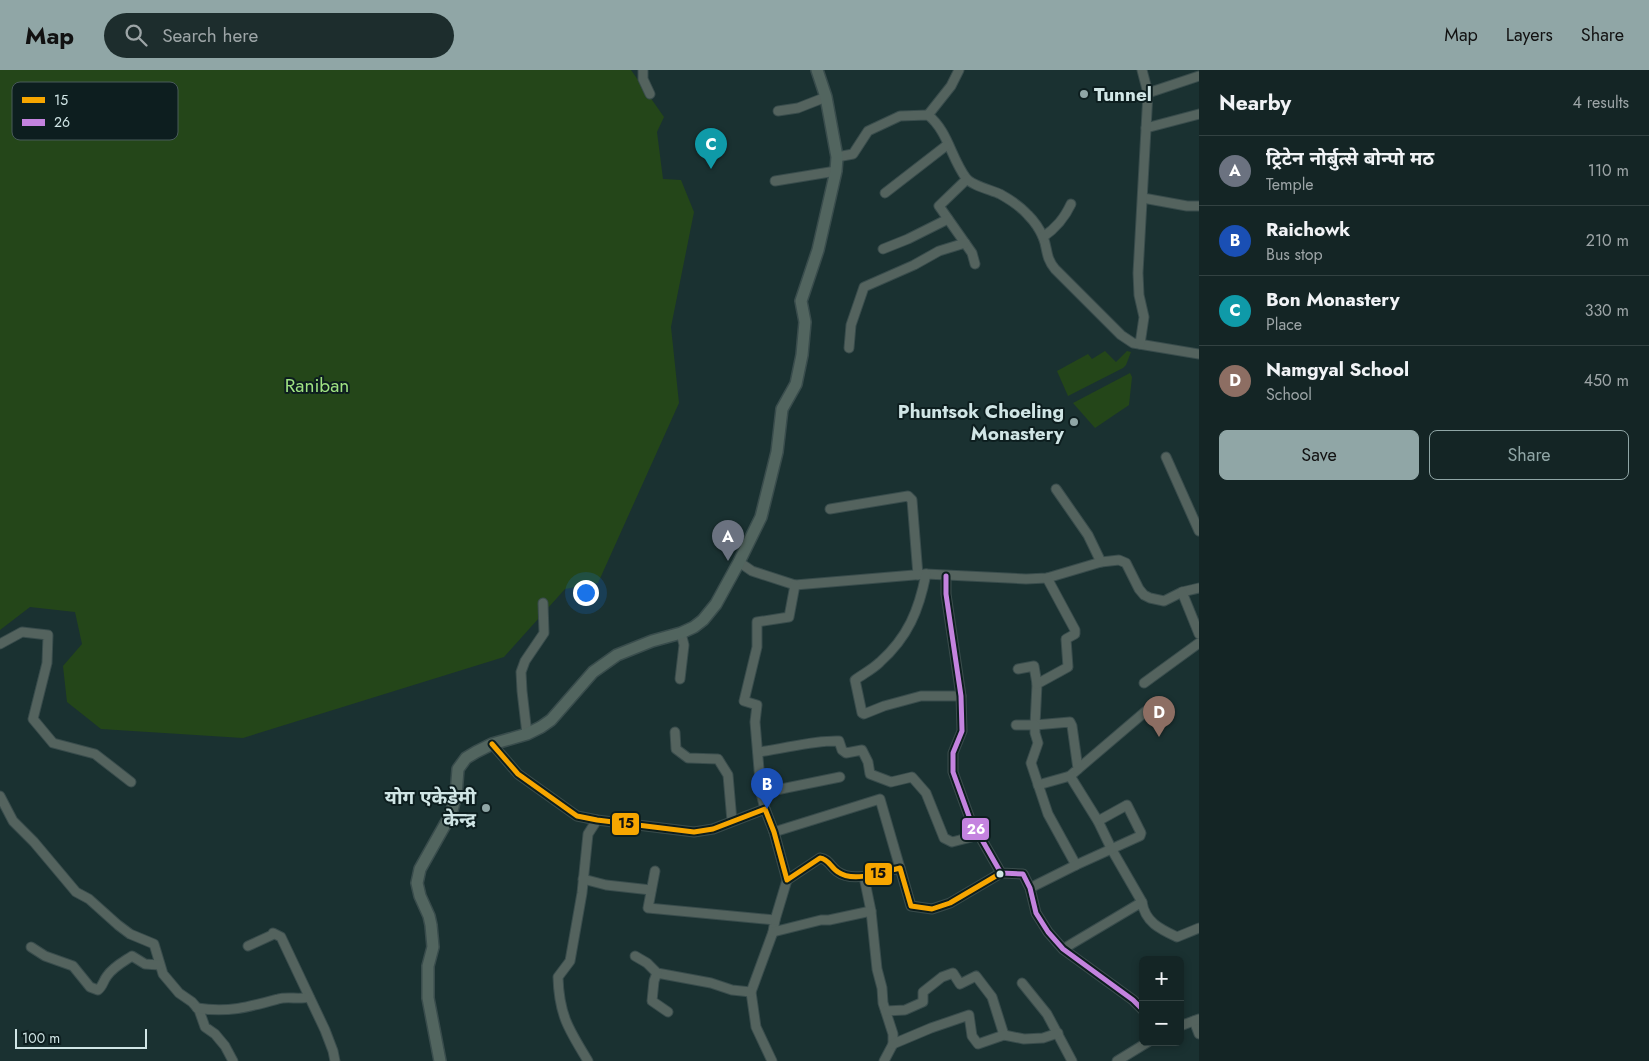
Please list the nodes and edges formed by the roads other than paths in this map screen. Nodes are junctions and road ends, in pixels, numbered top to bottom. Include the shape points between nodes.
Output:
1 (643, 70) edge
2 (817, 70) edge
3 (959, 70) edge
4 (1142, 70) edge
5 (1199, 76) edge
6 (1148, 93) junction
7 (650, 94) dead end
8 (826, 97) junction
9 (778, 111) dead end
10 (1199, 114) edge
11 (928, 116) junction
12 (1146, 128) junction
13 (947, 145) junction
14 (837, 157) junction
15 (836, 171) junction
16 (967, 180) junction
17 (775, 181) dead end
18 (885, 193) dead end
19 (1143, 198) junction
20 (1071, 204) dead end
21 (1199, 206) edge
22 (948, 219) junction
23 (1043, 237) junction
24 (965, 243) junction
25 (883, 249) dead end
26 (976, 264) dead end
27 (1140, 344) junction
28 (849, 348) dead end
29 (1199, 354) edge
30 (1166, 457) dead end
31 (1056, 488) dead end
32 (830, 509) dead end
33 (1199, 530) edge
34 (739, 562) junction
35 (1101, 562) junction
36 (922, 575) junction
37 (946, 576) junction
38 (1047, 578) junction
39 (795, 584) junction
40 (1199, 588) edge
41 (1182, 592) junction
42 (543, 603) dead end
43 (681, 633) junction
44 (1199, 634) edge
45 (1199, 642) edge
46 (0, 644) edge
47 (1018, 669) dead end
48 (680, 679) dead end
49 (1038, 684) junction
50 (1144, 684) dead end
51 (961, 696) junction
52 (1146, 711) dead end
53 (1016, 725) dead end
54 (1035, 726) junction
55 (675, 732) dead end
56 (527, 734) junction
57 (492, 744) junction
58 (758, 752) junction
59 (1078, 768) junction
60 (1070, 776) junction
61 (840, 777) dead end
62 (131, 782) dead end
63 (1038, 785) junction
64 (761, 793) junction
65 (0, 796) edge
66 (765, 809) junction
67 (597, 820) junction
68 (732, 821) junction
69 (1098, 821) junction
70 (774, 832) junction
71 (979, 835) junction
72 (1112, 850) junction
73 (1076, 865) junction
74 (900, 868) junction
75 (655, 871) dead end
76 (1002, 873) junction
77 (864, 877) junction
78 (584, 879) junction
79 (786, 880) junction
80 (1030, 888) junction
81 (651, 890) junction
82 (1142, 902) junction
83 (871, 911) junction
84 (775, 920) junction
85 (1199, 928) edge
86 (773, 932) junction
87 (248, 946) dead end
88 (31, 947) dead end
89 (1063, 949) junction
90 (635, 956) dead end
91 (159, 965) junction
92 (657, 973) junction
93 (1022, 983) dead end
94 (751, 992) junction
95 (309, 997) junction
96 (1139, 1006) edge
97 (197, 1008) junction
98 (886, 1011) junction
99 (668, 1012) dead end
100 (1196, 1020) edge
101 (1184, 1024) edge
102 (1058, 1033) junction
103 (1199, 1034) edge
104 (1004, 1035) junction
105 (894, 1044) junction
106 (1141, 1046) edge
107 (768, 1059) edge
108 (233, 1061) edge
109 (335, 1061) edge
110 (440, 1061) edge
111 (588, 1061) edge
112 (884, 1061) edge
113 (1072, 1061) edge
114 (1116, 1061) edge

1 - 7 street via 643,79
2 - 8 street
3 - 11 street
4 - 6 street
5 - 6 street
6 - 12 street
8 - 9 street via 798,108
8 - 14 street
10 - 12 street
11 - 13 street via 943,132
11 - 14 street via 900,116 868,131 853,154
12 - 19 street
13 - 16 street
13 - 18 street
14 - 15 street
15 - 17 street
15 - 34 street via 818,250 801,301 805,322 796,384 782,409 777,452 760,517
16 - 22 street via 939,206
16 - 23 street via 1001,195 1029,215
19 - 21 street
19 - 27 street via 1138,273 1138,295 1144,317
20 - 23 street via 1056,228
22 - 24 street
22 - 25 street
23 - 27 street via 1055,269 1121,335
24 - 26 street
24 - 28 street via 939,251 864,287 851,325
27 - 29 street
30 - 33 street
31 - 35 street via 1088,535
32 - 36 street via 908,496 912,500
34 - 39 street via 752,571
34 - 43 street via 710,612 694,627
35 - 38 street
35 - 41 street via 1123,560 1139,589 1150,598 1164,601
36 - 37 street
36 - 39 street
36 - 51 street via 921,600 902,640 880,663 855,680 862,713 921,696
37 - 38 street
37 - 51 street
38 - 49 street via 1075,634 1066,639 1068,667
39 - 58 street via 789,617 757,622 757,647 744,701 757,705
40 - 41 street
41 - 44 street
42 - 56 street via 544,633 521,672
43 - 48 street via 684,645
43 - 56 street via 652,640 617,655 593,672 551,720
45 - 50 street
46 - 62 street via 22,632 48,635 47,663 33,719 53,743 95,754
47 - 49 street via 1034,666
49 - 54 street
51 - 71 street via 962,731 953,753 952,772
52 - 59 street
53 - 54 street
54 - 59 street via 1070,722
54 - 63 street via 1038,743 1031,763
55 - 68 street via 676,749 688,758 718,759 728,775
56 - 57 street
57 - 67 street via 526,780 577,816
57 - 110 street via 471,755 458,769 451,814 420,869 417,883 429,916 433,947 428,966 428,998
58 - 64 street
58 - 71 street via 821,740 839,741 846,753 862,750 870,774 892,782 912,777 926,794 944,838 952,842
59 - 60 street
60 - 63 street
60 - 69 street
61 - 64 street
63 - 73 street via 1048,814
64 - 66 street
65 - 91 street via 12,821 76,892 130,934 154,944
66 - 68 street
66 - 70 street
67 - 68 street via 694,832
67 - 78 street via 588,834
69 - 72 street
69 - 72 street via 1127,805 1137,824 1140,836
70 - 74 street via 880,799
70 - 79 street
71 - 76 street
72 - 73 street
72 - 82 street
73 - 80 street
74 - 76 street via 911,906 932,909 950,903
74 - 77 street
75 - 81 street
76 - 80 street via 1023,874
77 - 79 street via 843,876 820,858
77 - 83 street
78 - 81 street
78 - 111 street via 570,961 558,977 558,998 565,1020
79 - 84 street
80 - 89 street via 1036,913
81 - 84 street via 648,908
82 - 85 street via 1148,920 1176,937
82 - 89 street
83 - 86 street
83 - 98 street via 877,969
84 - 86 street
86 - 94 street
87 - 95 street via 273,933 281,937
88 - 91 street via 73,966 90,987 98,990 115,967 132,956 145,964
89 - 96 street
90 - 92 street
91 - 97 street via 179,993
92 - 94 street
92 - 99 street via 652,1000
93 - 102 street
94 - 107 street via 756,1027
95 - 97 street via 287,997 238,1009
95 - 109 street
97 - 108 street via 205,1027 226,1046
98 - 104 street via 905,1010 924,1002 923,992 942,977 954,973 960,984 976,976 992,997
98 - 105 street
100 - 101 street
100 - 103 street
102 - 104 street via 1024,1039
102 - 113 street
104 - 105 street via 978,1044 972,1036 969,1015
105 - 112 street
106 - 114 street

